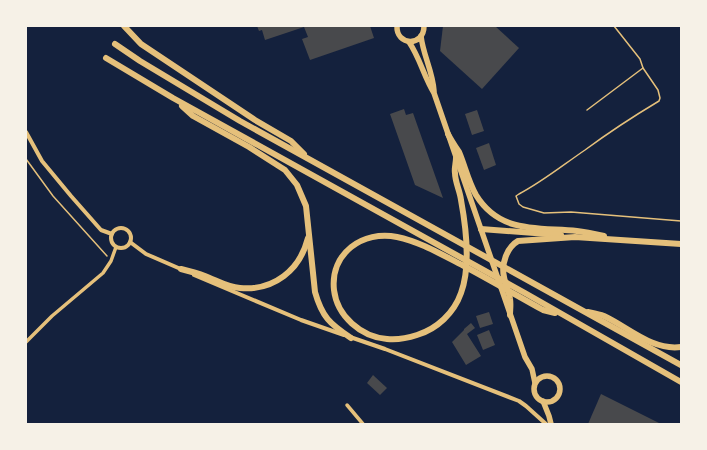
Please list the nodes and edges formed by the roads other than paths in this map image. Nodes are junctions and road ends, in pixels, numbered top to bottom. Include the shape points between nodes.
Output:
1 (124, 26) edge
2 (397, 26) edge
3 (424, 27) edge
4 (421, 36) junction
5 (409, 42) junction
6 (115, 44) dead end
7 (106, 58) dead end
8 (434, 93) junction
9 (173, 98) junction
10 (26, 132) edge
11 (448, 134) junction
12 (456, 158) junction
13 (311, 161) junction
14 (481, 229) junction
15 (309, 232) junction
16 (112, 234) junction
17 (575, 237) junction
18 (631, 240) junction
19 (130, 242) junction
20 (681, 244) edge
21 (116, 247) junction
22 (181, 269) junction
23 (581, 310) junction
24 (561, 314) junction
25 (510, 315) junction
26 (351, 338) junction
27 (26, 342) edge
28 (681, 347) edge
29 (681, 365) edge
30 (532, 369) junction
31 (545, 375) junction
32 (670, 376) junction
33 (681, 382) edge
34 (535, 383) junction
35 (681, 385) edge
36 (554, 400) junction
37 (543, 401) junction
38 (347, 405) dead end
39 (549, 416) junction
40 (363, 424) edge
41 (546, 424) edge
42 (551, 424) edge

1 - 13 highway via 141,44 291,141
2 - 5 main road via 400,37
3 - 4 main road
4 - 5 main road
4 - 8 main road via 433,79
5 - 8 main road
6 - 13 highway via 191,92
7 - 9 highway
8 - 11 main road
9 - 15 highway via 193,116 285,170 302,195
9 - 24 highway
10 - 16 street via 42,161 70,196 101,230
11 - 12 main road
11 - 18 highway via 476,194 495,216 531,228 577,231
12 - 14 main road
12 - 24 highway via 454,173 464,214 466,271 461,293 450,313 422,334 387,339 363,331 342,314 334,290 337,266 351,247 370,237 382,236 396,237 426,246 449,258 531,304
13 - 23 highway
14 - 17 highway
14 - 25 main road
15 - 22 highway via 296,264 281,278 262,286 238,288
15 - 26 highway via 317,301 333,326
16 - 19 street via 116,229 123,228 129,232
16 - 21 street via 112,243
17 - 18 highway
17 - 25 highway via 518,240 509,248 503,276 510,298
18 - 20 highway
19 - 21 street via 123,248
19 - 22 street via 146,254
21 - 27 street via 103,273 52,316
22 - 26 street via 301,320
23 - 28 highway via 602,315 652,343 664,347
23 - 29 highway
24 - 32 highway
25 - 30 main road
26 - 41 street via 519,401
30 - 31 main road
30 - 34 main road
31 - 34 main road
31 - 36 main road via 553,376 560,384 560,392
32 - 33 highway
32 - 35 highway
34 - 37 main road via 534,392
36 - 37 main road
36 - 39 main road
37 - 39 main road
38 - 40 street
39 - 42 main road

